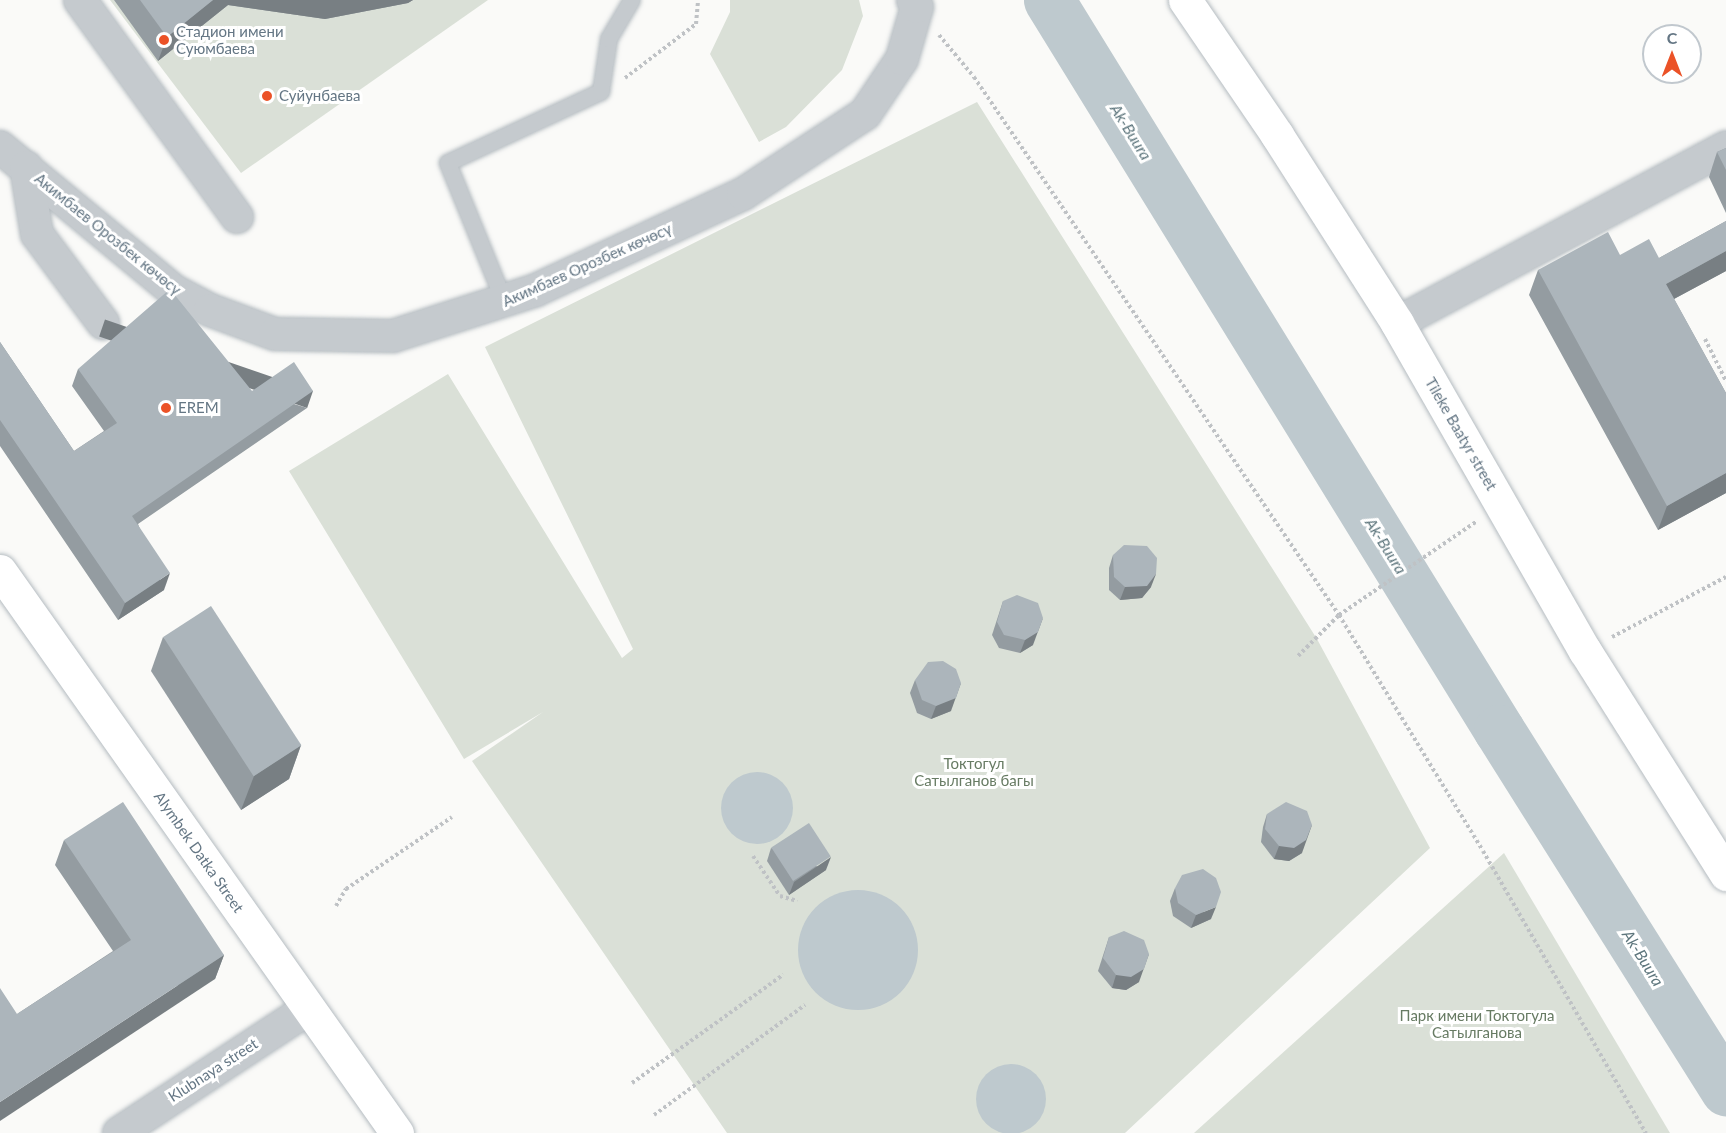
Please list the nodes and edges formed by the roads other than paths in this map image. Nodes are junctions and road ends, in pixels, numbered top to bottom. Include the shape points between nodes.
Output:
1 (80, 0) edge
2 (632, 0) edge
3 (1185, 0) edge
4 (915, 4) edge
5 (0, 147) edge
6 (1726, 147) edge
7 (26, 167) junction
8 (237, 217) dead end
9 (505, 303) junction
10 (103, 323) dead end
11 (1397, 323) junction
12 (0, 571) edge
13 (1724, 864) edge
14 (309, 1008) junction
15 (119, 1133) edge
16 (397, 1133) edge

1 - 8 street
2 - 9 lane via 609,39 601,92 448,163
3 - 11 street, Tileke Baatyr street
4 - 9 street, Акимбаев Орозбек көчөсү via 902,58 865,114 743,194
5 - 7 street, Акимбаев Орозбек көчөсү
6 - 11 street
7 - 9 street, Акимбаев Орозбек көчөсү via 174,291 210,310 275,333 393,336
7 - 10 street via 37,234
11 - 13 street, Tileke Baatyr street via 1585,651
12 - 14 street, Alymbek Datka Street
14 - 15 street, Klubnaya street
14 - 16 street, Alymbek Datka Street

